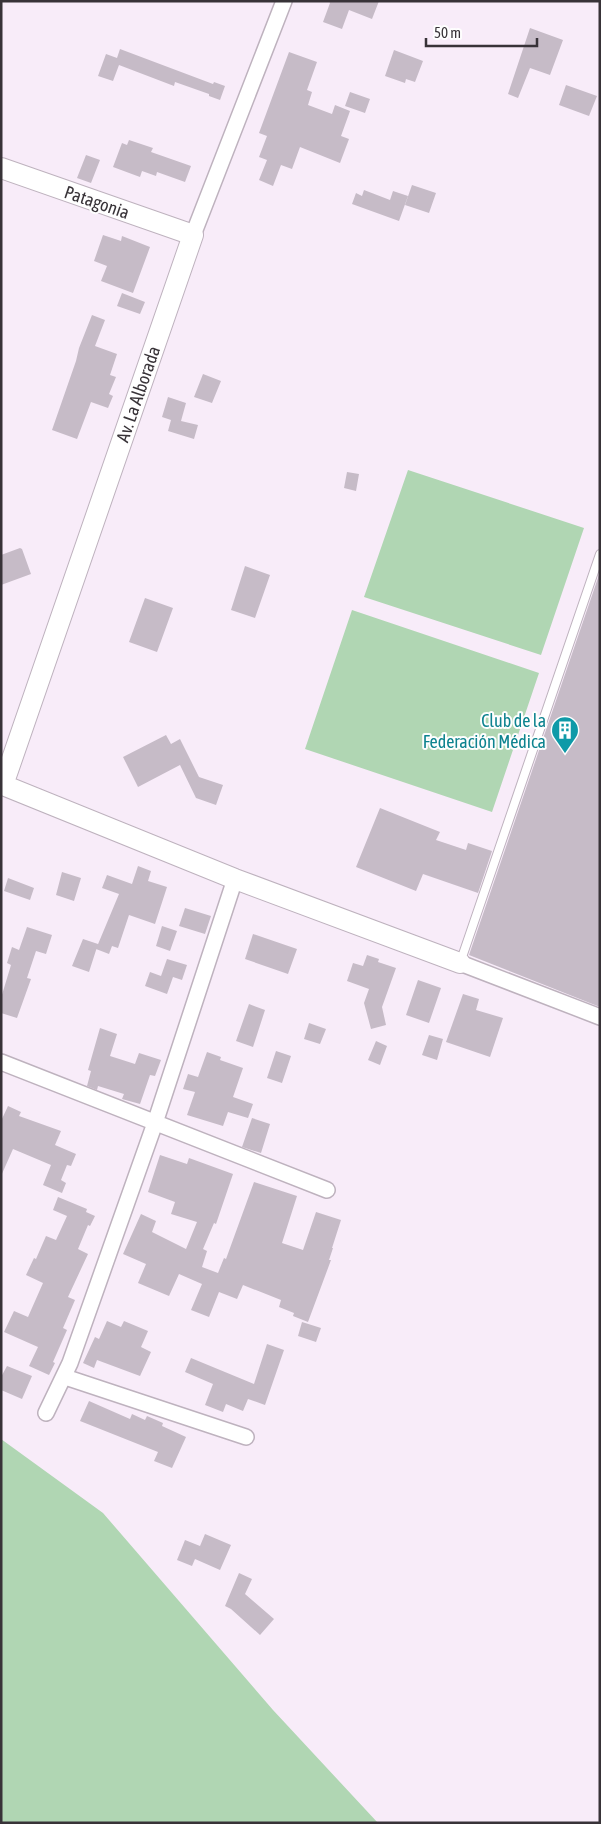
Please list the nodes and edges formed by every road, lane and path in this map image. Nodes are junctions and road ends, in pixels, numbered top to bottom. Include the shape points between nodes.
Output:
1 (284, 1) edge
2 (1, 168) edge
3 (192, 235) junction
4 (600, 554) edge
5 (2, 787) edge
6 (235, 879) junction
7 (460, 962) junction
8 (600, 1017) edge
9 (1, 1062) edge
10 (155, 1123) junction
11 (327, 1190) dead end
12 (65, 1377) junction
13 (46, 1414) dead end
14 (246, 1437) dead end

1 - 3 street, Av. La Alborada
2 - 3 main road, Patagonia
3 - 5 main road, Av. La Alborada
4 - 7 lane
5 - 6 main road
6 - 7 main road
6 - 10 street
7 - 8 street
9 - 10 street
10 - 11 street
10 - 12 street
12 - 13 street
12 - 14 street

